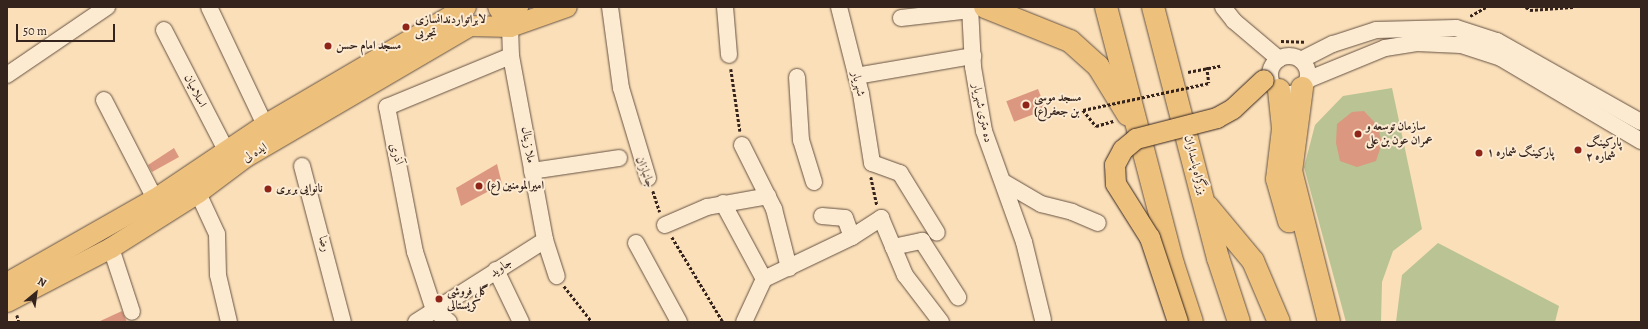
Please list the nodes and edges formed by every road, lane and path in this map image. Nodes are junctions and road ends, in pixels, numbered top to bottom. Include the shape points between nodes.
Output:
1 (107, 7) edge
2 (209, 7) edge
3 (466, 7) edge
4 (498, 7) edge
5 (518, 7) edge
6 (567, 7) edge
7 (610, 7) edge
8 (725, 7) edge
9 (839, 7) edge
10 (1106, 7) edge
11 (1153, 7) edge
12 (1223, 7) edge
13 (1526, 7) edge
14 (1573, 7) edge
15 (976, 8) edge
16 (901, 18) dead end
17 (510, 27) junction
18 (164, 30) dead end
19 (1276, 39) dead end
20 (1332, 44) junction
21 (729, 55) joint
22 (511, 56) junction
23 (973, 56) junction
24 (1301, 60) junction
25 (1207, 66) junction
26 (1220, 66) dead end
27 (7, 75) edge
28 (856, 76) junction
29 (1273, 76) junction
30 (797, 77) dead end
31 (1172, 77) junction
32 (1304, 84) junction
33 (104, 100) dead end
34 (1641, 122) edge
35 (265, 125) junction
36 (1096, 126) dead end
37 (1142, 137) junction
38 (1641, 141) edge
39 (742, 145) joint
40 (227, 152) junction
41 (619, 158) dead end
42 (872, 162) junction
43 (302, 166) dead end
44 (532, 171) junction
45 (189, 175) junction
46 (648, 178) joint
47 (814, 182) dead end
48 (1005, 183) junction
49 (198, 193) junction
50 (768, 196) junction
51 (155, 199) junction
52 (723, 203) junction
53 (1205, 204) junction
54 (822, 216) dead end
55 (881, 218) junction
56 (1098, 223) dead end
57 (665, 225) junction
58 (937, 233) dead end
59 (852, 237) junction
60 (545, 240) junction
61 (636, 243) dead end
62 (893, 247) junction
63 (111, 248) junction
64 (789, 268) junction
65 (496, 270) junction
66 (557, 276) joint
67 (764, 279) junction
68 (7, 283) edge
69 (958, 297) dead end
70 (7, 302) edge
71 (434, 310) junction
72 (132, 312) dead end
73 (1043, 320) dead end
74 (229, 322) edge
75 (343, 322) edge
76 (416, 322) edge
77 (449, 322) edge
78 (522, 322) edge
79 (592, 322) edge
80 (679, 322) edge
81 (723, 322) edge
82 (744, 322) edge
83 (941, 322) edge
84 (1178, 322) edge
85 (1192, 322) edge
86 (1239, 322) edge
87 (1279, 322) edge
88 (1315, 322) edge
89 (1329, 322) edge

1 - 27 street
2 - 35 street
3 - 35 main road, ایده لى
4 - 17 main road
5 - 17 main road
6 - 17 main road
7 - 46 street, جانبازان via 621,88
8 - 21 street
9 - 28 street, شهریار
10 - 37 highway
11 - 31 highway, بزرگراه پاسداران
12 - 29 street
13 - 14 path via 1530,10
15 - 16 street
15 - 23 street, ده متری شهریار
15 - 37 highway via 1070,41 1098,66
17 - 22 street, ملا زینال
17 - 49 main road, ایده لى via 470,26 246,157
18 - 40 street, اسلامیان
19 - 20 path
20 - 24 street
20 - 34 street via 1376,30 1456,28 1497,41
21 - 39 path
22 - 44 street, ملا زینال
22 - 71 street, آذری via 387,107 415,252
23 - 28 street
23 - 48 street, ده متری شهریار via 984,131
24 - 29 street via 1290,56
24 - 32 street via 1307,69
25 - 26 path
25 - 31 path
25 - 36 path, bridge via 1209,83 1083,110
28 - 42 street, شهریار
29 - 32 street via 1291,93
29 - 84 main road, bridge via 1233,109 1217,118 1136,139 1123,150 1115,165 1116,184 1150,238
29 - 88 highway via 1282,129 1277,179
30 - 47 street via 801,140
31 - 53 highway, بزرگراه پاسداران
32 - 38 street via 1385,48 1417,43 1461,45 1501,58
32 - 89 highway via 1291,171
33 - 51 street
35 - 40 main road, ایده لى
37 - 85 highway via 1173,264
39 - 50 street
40 - 45 main road, ایده لى
41 - 44 street
42 - 55 path via 870,171
42 - 58 street via 900,173
43 - 75 street, رضا
44 - 60 street, ملا زینال
45 - 49 main road
45 - 51 main road, ایده لى
46 - 57 path, جانبازان
48 - 56 street via 1041,204
48 - 73 street, ده متری شهریار via 1035,279
49 - 63 main road, ایده لى
49 - 74 street via 217,234 218,275
50 - 52 street
50 - 64 street via 780,226
51 - 68 main road, ایده لى
52 - 57 street
52 - 67 street
53 - 86 highway, بزرگراه پاسداران
53 - 87 highway via 1253,261
54 - 59 street via 845,218
55 - 59 street
55 - 62 street
57 - 81 path, جانبازان
59 - 64 street
60 - 65 street, جاوید
60 - 66 street, ملا زینال
61 - 80 street
62 - 69 street via 922,241
62 - 83 street via 904,275
63 - 70 main road, ایده لى
63 - 72 street
64 - 67 street
65 - 71 street, جاوید
65 - 78 street
66 - 79 path
67 - 82 street
71 - 76 street, جاوید
71 - 77 street

